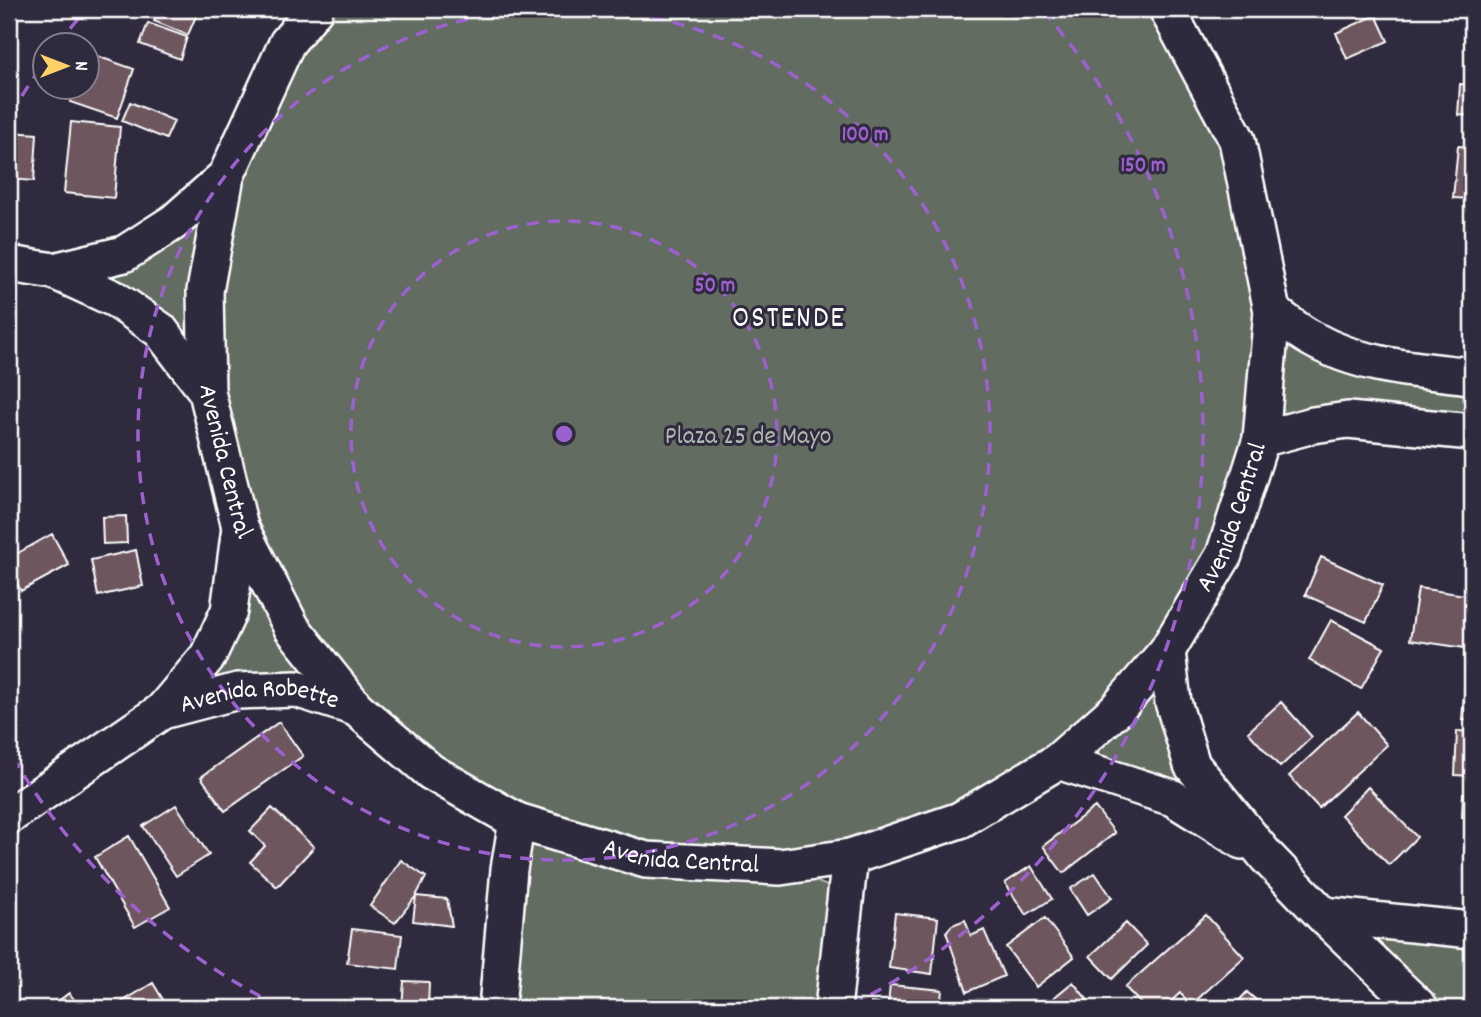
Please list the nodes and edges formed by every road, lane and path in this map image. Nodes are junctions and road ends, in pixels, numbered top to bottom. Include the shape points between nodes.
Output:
1 (315, 9) edge
2 (1167, 9) edge
3 (288, 26) edge
4 (226, 176) junction
5 (9, 264) edge
6 (54, 271) junction
7 (1272, 311) junction
8 (1472, 376) edge
9 (207, 392) junction
10 (1472, 432) edge
11 (1261, 439) junction
12 (240, 527) junction
13 (1167, 651) junction
14 (356, 708) junction
15 (162, 711) junction
16 (1058, 761) junction
17 (24, 794) edge
18 (9, 816) edge
19 (517, 821) junction
20 (1266, 856) junction
21 (850, 857) junction
22 (1322, 915) junction
23 (1472, 930) edge
24 (497, 1008) edge
25 (833, 1008) edge
26 (1420, 1008) edge

1 - 3 street, Avenida Central
2 - 7 street, Avenida Central via 1237,139
3 - 4 street, Avenida Central
4 - 6 street via 174,222 124,254
4 - 9 street, Avenida Central via 205,290
5 - 6 street
6 - 9 street via 115,299 160,330
7 - 8 street via 1313,340 1353,357 1403,369
7 - 11 street, Avenida Central
9 - 12 street, Avenida Central
10 - 11 street via 1348,420
11 - 13 street, Avenida Central via 1224,555
12 - 14 street, Avenida Central via 292,628
12 - 15 street, Avenida Robette via 229,611 208,656
13 - 16 street, Avenida Central via 1116,710
13 - 20 street via 1173,702 1192,765
14 - 15 street, Avenida Robette via 296,689 238,691
14 - 19 street, Avenida Central via 431,772
15 - 17 street, Avenida Robette
16 - 20 street via 1173,798
16 - 21 street, Avenida Central via 960,820
17 - 18 street, Avenida Robette
19 - 21 street, Avenida Central via 646,860 780,867
19 - 24 street
20 - 22 street
21 - 25 street
22 - 23 street
22 - 26 street

